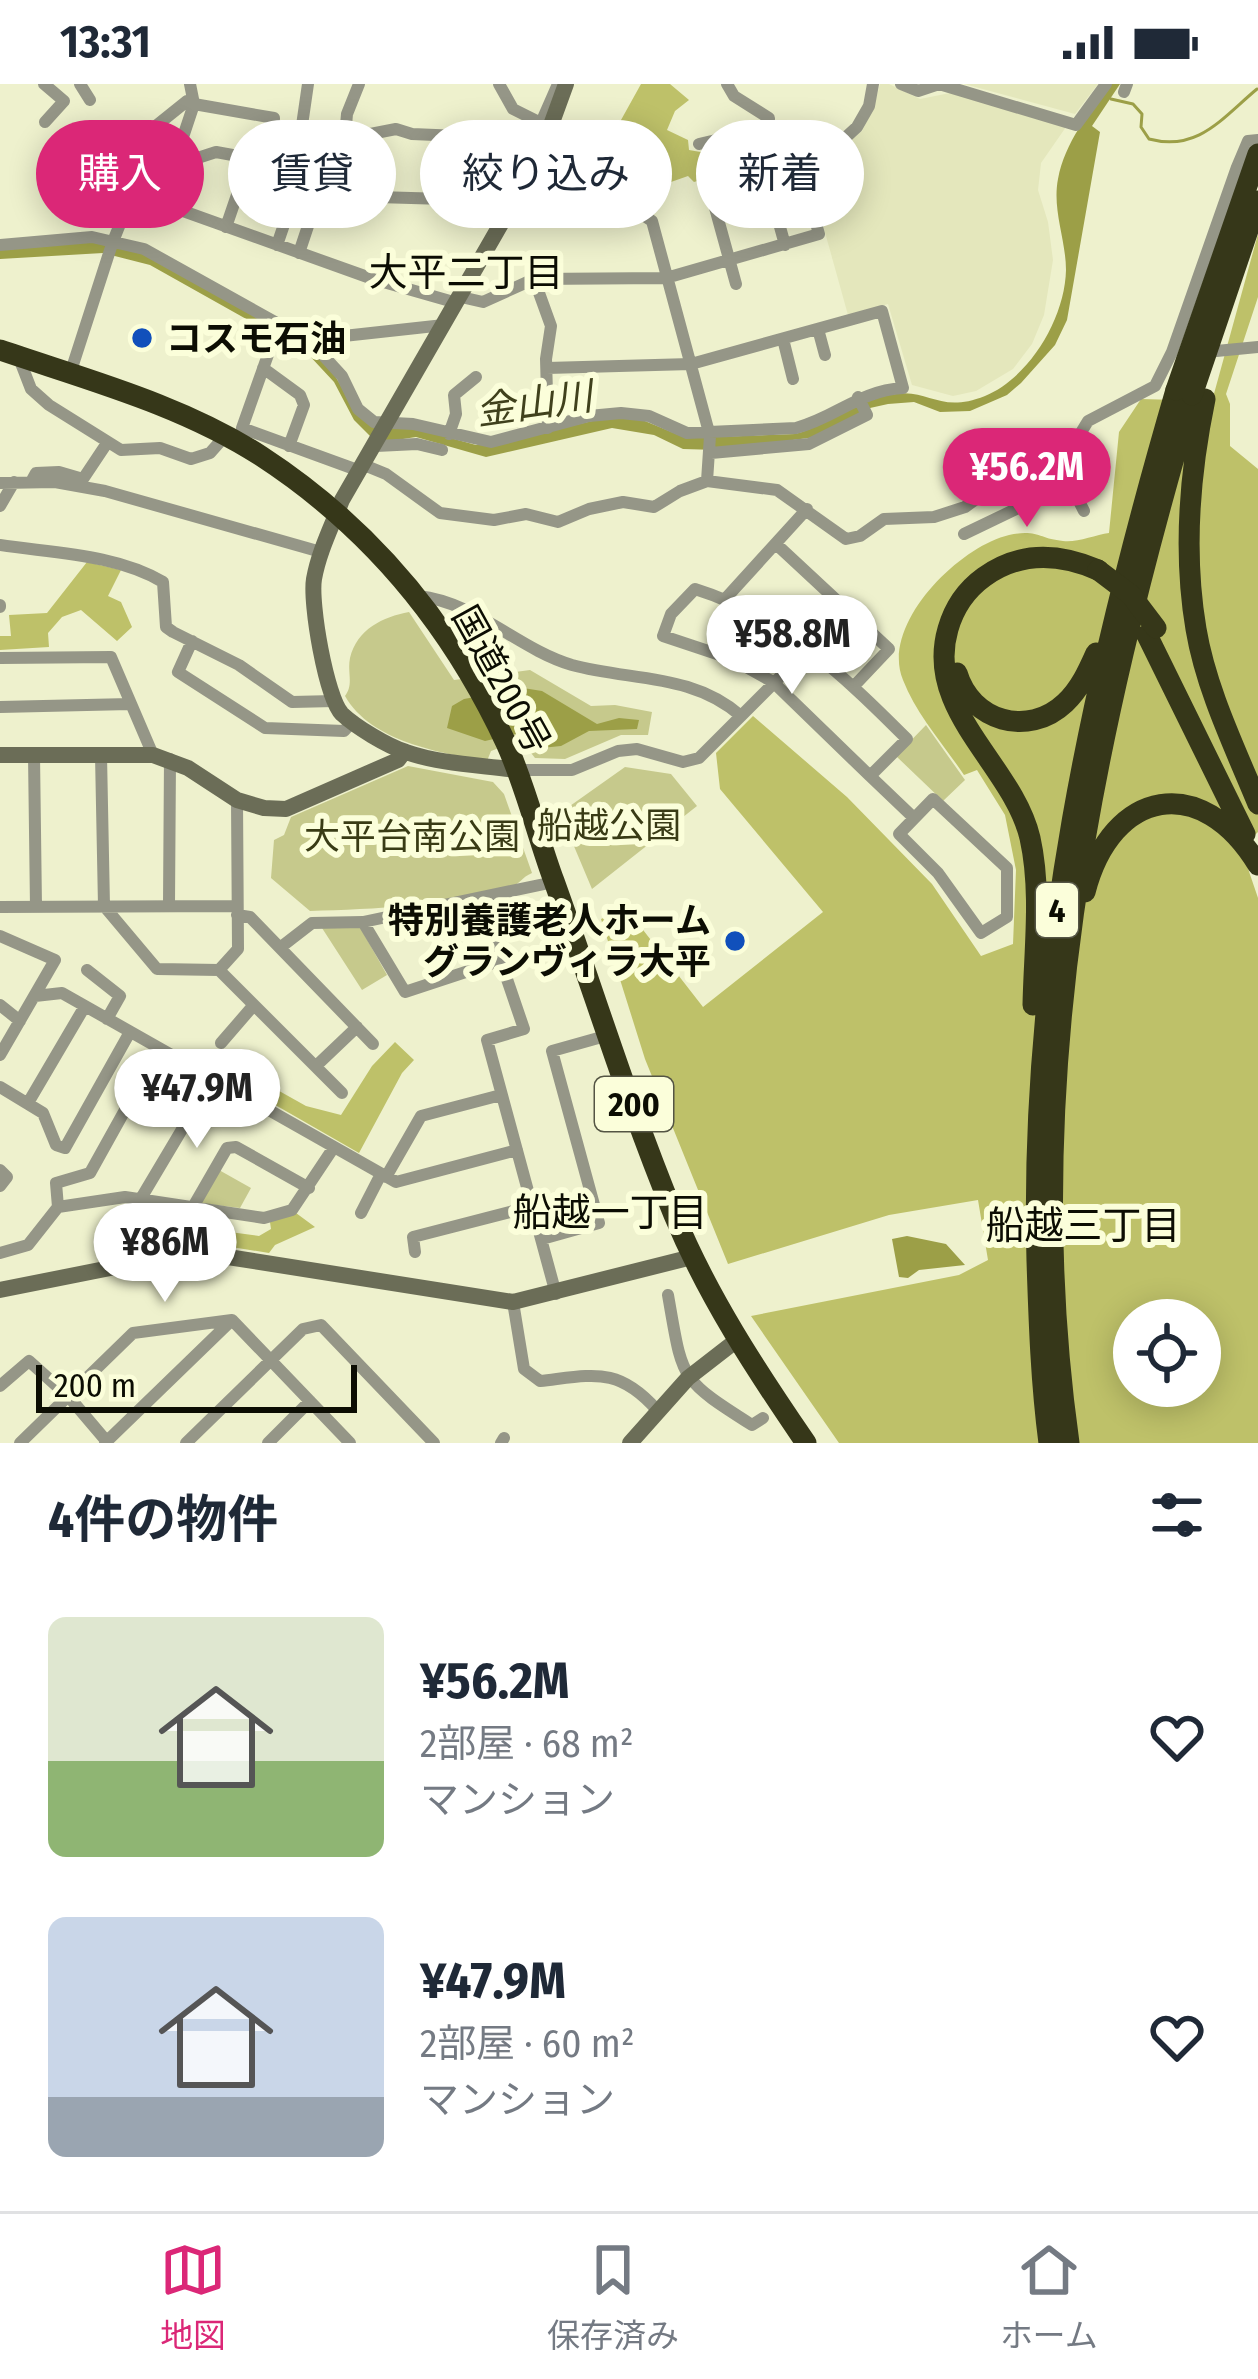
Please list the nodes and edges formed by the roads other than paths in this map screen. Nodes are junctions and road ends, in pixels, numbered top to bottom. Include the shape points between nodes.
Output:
1 (44, 84) edge
2 (80, 84) edge
3 (190, 84) edge
4 (308, 84) edge
5 (359, 84) edge
6 (500, 84) edge
7 (562, 84) edge
8 (727, 84) edge
9 (873, 84) edge
10 (901, 84) edge
11 (1106, 84) edge
12 (90, 100) dead end
13 (194, 104) junction
14 (47, 120) edge
15 (164, 120) edge
16 (189, 120) edge
17 (274, 120) edge
18 (303, 120) edge
19 (346, 120) edge
20 (550, 120) edge
21 (769, 120) edge
22 (861, 120) edge
23 (1258, 140) edge
24 (1258, 154) edge
25 (1258, 201) edge
26 (1221, 212) junction
27 (204, 219) edge
28 (228, 221) edge
29 (1258, 225) edge
30 (226, 227) junction
31 (119, 228) edge
32 (283, 228) edge
33 (306, 228) edge
34 (499, 228) edge
35 (654, 228) edge
36 (721, 228) edge
37 (780, 228) edge
38 (817, 228) edge
39 (0, 245) edge
40 (277, 245) junction
41 (785, 245) junction
42 (111, 247) junction
43 (298, 253) junction
44 (730, 262) junction
45 (666, 278) junction
46 (534, 279) junction
47 (736, 284) dead end
48 (459, 300) junction
49 (445, 325) junction
50 (818, 329) junction
51 (783, 339) junction
52 (307, 340) junction
53 (1258, 346) edge
54 (270, 349) dead end
55 (1172, 352) junction
56 (825, 355) dead end
57 (6, 356) edge
58 (691, 364) junction
59 (263, 368) junction
60 (548, 368) junction
61 (70, 374) junction
62 (476, 377) dead end
63 (793, 379) dead end
64 (1191, 394) junction
65 (861, 403) junction
66 (548, 428) junction
67 (449, 434) junction
68 (234, 435) junction
69 (382, 435) junction
70 (107, 443) junction
71 (710, 443) junction
72 (290, 446) junction
73 (442, 450) dead end
74 (1056, 456) junction
75 (362, 468) junction
76 (7, 482) edge
77 (31, 482) junction
78 (707, 482) junction
79 (1070, 483) junction
80 (0, 506) edge
81 (807, 509) junction
82 (1084, 511) dead end
83 (337, 513) junction
84 (964, 535) dead end
85 (776, 544) junction
86 (0, 545) edge
87 (321, 552) junction
88 (1094, 575) junction
89 (417, 596) junction
90 (726, 598) junction
91 (1151, 632) junction
92 (193, 641) junction
93 (810, 647) junction
94 (0, 658) edge
95 (773, 682) junction
96 (854, 686) junction
97 (334, 701) junction
98 (130, 704) junction
99 (0, 707) edge
100 (741, 716) junction
101 (353, 721) junction
102 (404, 752) junction
103 (0, 755) edge
104 (34, 755) junction
105 (101, 755) junction
106 (161, 757) junction
107 (517, 770) junction
108 (870, 776) junction
109 (237, 800) junction
110 (1258, 804) edge
111 (914, 818) junction
112 (1258, 827) edge
113 (1258, 863) edge
114 (554, 882) junction
115 (480, 900) junction
116 (169, 904) junction
117 (104, 906) junction
118 (0, 907) edge
119 (37, 907) junction
120 (237, 910) junction
121 (363, 922) junction
122 (0, 936) edge
123 (280, 947) junction
124 (500, 961) junction
125 (87, 970) dead end
126 (218, 970) junction
127 (35, 995) junction
128 (0, 1005) edge
129 (85, 1006) junction
130 (253, 1006) junction
131 (107, 1018) junction
132 (20, 1021) junction
133 (357, 1028) junction
134 (130, 1032) junction
135 (609, 1035) junction
136 (221, 1043) dead end
137 (373, 1043) dead end
138 (159, 1049) junction
139 (0, 1055) edge
140 (316, 1066) junction
141 (212, 1078) junction
142 (0, 1087) edge
143 (342, 1093) dead end
144 (501, 1095) junction
145 (28, 1103) junction
146 (334, 1147) junction
147 (517, 1150) junction
148 (0, 1170) edge
149 (384, 1175) junction
150 (0, 1186) edge
151 (309, 1188) junction
152 (140, 1199) junction
153 (533, 1206) junction
154 (58, 1207) junction
155 (193, 1207) junction
156 (361, 1213) dead end
157 (1044, 1214) junction
158 (542, 1239) junction
159 (415, 1252) dead end
160 (0, 1253) edge
161 (692, 1256) junction
162 (0, 1290) edge
163 (556, 1294) junction
164 (668, 1294) dead end
165 (513, 1302) junction
166 (232, 1321) junction
167 (737, 1340) junction
168 (272, 1360) junction
169 (688, 1378) junction
170 (0, 1386) edge
171 (69, 1397) junction
172 (310, 1401) junction
173 (657, 1410) junction
174 (763, 1418) dead end
175 (106, 1442) edge
176 (20, 1443) edge
177 (186, 1443) edge
178 (268, 1443) edge
179 (350, 1443) edge
180 (434, 1443) edge
181 (630, 1443) edge
182 (806, 1443) edge
183 (1049, 1443) edge
184 (1069, 1443) edge

1 - 14 street via 64,101
2 - 12 street
3 - 13 street
4 - 18 street
5 - 19 street
6 - 7 street via 513,109 542,123
7 - 20 street
8 - 21 street
9 - 22 street
10 - 11 street via 918,92 939,85 1076,125
13 - 15 street
13 - 16 street
13 - 17 street
23 - 26 street via 1248,142
24 - 64 highway, 4, bridge
25 - 64 highway, 4, bridge
26 - 29 street
26 - 55 street
27 - 30 street
28 - 30 street
30 - 40 street
31 - 42 street
32 - 40 street
33 - 43 street
34 - 48 street
35 - 45 street
36 - 44 street
37 - 41 street
38 - 41 street via 819,234
39 - 42 street via 92,237
40 - 43 street
41 - 44 street
42 - 52 street via 165,259
42 - 61 street
43 - 48 street
44 - 45 street
44 - 47 street
45 - 46 street
45 - 58 street
46 - 48 street via 483,302
46 - 60 street via 551,326
48 - 49 street
49 - 52 street
49 - 69 street
50 - 51 street
50 - 56 street
50 - 65 street via 882,311 903,388 871,392
51 - 58 street
51 - 63 street
52 - 69 street
53 - 55 street
54 - 59 street
55 - 74 street via 1154,386 1088,421
57 - 61 highway, 国道200号 / 200
57 - 70 street via 49,405
58 - 60 street
58 - 71 street
59 - 68 street
59 - 72 street via 304,405
60 - 66 street
61 - 68 highway, 国道200号 / 200
62 - 67 street via 454,395
64 - 88 highway via 1154,442 1095,654 1076,691 1050,714 1012,723 968,697 958,680 956,641 986,591 1004,578 1054,568
64 - 110 highway via 1196,633
64 - 157 highway, 4 via 1094,772 1067,942
65 - 71 street via 796,428
65 - 71 street via 867,415 809,444
66 - 67 street via 491,442
66 - 71 street via 621,413 649,416
67 - 69 street via 413,424
68 - 70 street via 191,460
68 - 72 street
68 - 83 highway, 国道200号 / 200
69 - 73 street
69 - 75 street
70 - 77 street via 83,479 35,473
71 - 78 street
72 - 75 street
74 - 79 street
74 - 81 street via 965,507 884,519 846,539
75 - 78 street via 386,474 440,513 494,520 526,514 558,522 623,502 654,507
75 - 83 street
76 - 77 street
76 - 80 street
77 - 87 street via 106,491
78 - 81 street via 777,490
79 - 82 street
79 - 84 street
81 - 85 street
83 - 87 street
83 - 89 highway, 国道200号 / 200
85 - 90 street
85 - 96 street via 889,649
86 - 92 street via 154,576 165,586 166,627
87 - 97 street via 312,604
88 - 91 highway
88 - 157 highway via 1063,557 997,568 963,597 943,661 955,705 1018,805 1034,862
89 - 100 street via 453,603 569,664 704,691
89 - 107 highway, 国道200号 / 200 via 475,682
90 - 93 street
90 - 95 street via 695,589 670,614 663,636
91 - 112 highway
91 - 113 highway
92 - 97 street via 292,702
92 - 101 street via 178,672 265,728 344,731
93 - 95 street
93 - 96 street
94 - 98 street via 111,657
95 - 100 street
95 - 108 street
96 - 108 street via 907,739
97 - 101 street
98 - 99 street
98 - 106 street
100 - 107 street via 699,758 683,762 637,749 572,770
101 - 102 street
102 - 107 street
102 - 109 street via 286,809
103 - 104 street
104 - 105 street
104 - 119 street
105 - 106 street
105 - 117 street
106 - 109 street
106 - 116 street
107 - 114 highway, 国道200号 / 200
108 - 111 street
109 - 120 street
111 - 111 street via 899,834 981,933 1007,916 1007,868 933,799
113 - 157 highway via 1230,826 1176,803 1138,812 1096,859 1077,931
114 - 115 street
114 - 135 highway, 国道200号 / 200
115 - 121 street
115 - 124 street
116 - 117 street
116 - 120 street
117 - 119 street
117 - 126 street via 157,969
118 - 119 street
120 - 123 street
120 - 126 street via 238,949
121 - 123 street via 312,923
121 - 124 street via 405,992
122 - 127 street via 55,960
123 - 133 street
124 - 144 street via 524,1029 487,1040
125 - 131 street via 120,996
126 - 130 street
127 - 129 street via 62,993
127 - 132 street
128 - 132 street
129 - 131 street
129 - 145 street
130 - 136 street
130 - 140 street
131 - 134 street
132 - 139 street
133 - 137 street
133 - 140 street
134 - 138 street
134 - 145 street via 64,1148 44,1113
135 - 158 street via 552,1051 599,1223
135 - 161 highway, 国道200号 / 200
138 - 141 street
138 - 154 street via 90,1173 56,1183
140 - 143 street
141 - 146 street
141 - 152 street
142 - 145 street
144 - 147 street
144 - 149 street via 422,1115
146 - 149 street
146 - 151 street
147 - 149 street via 395,1182
147 - 153 street
148 - 150 street via 7,1177
149 - 156 street
151 - 155 street via 292,1210 264,1218
151 - 155 street via 227,1148
152 - 154 street
152 - 155 street
153 - 158 street
153 - 159 street via 413,1237
154 - 160 street via 28,1245
157 - 183 highway, 4 via 1039,1322
157 - 184 highway, 4
158 - 163 street
161 - 163 street
161 - 167 highway, 国道200号 / 200
162 - 165 street via 184,1253
163 - 165 street
164 - 169 street
165 - 173 street via 524,1369 540,1381 592,1376 634,1384
166 - 168 street
166 - 171 street via 133,1333
166 - 175 street
167 - 169 street
167 - 182 highway, 国道200号 / 200
168 - 172 street
168 - 177 street
168 - 180 street via 303,1329 321,1325
169 - 173 street
169 - 174 street via 752,1425
170 - 171 street via 29,1360
171 - 175 street
171 - 176 street
172 - 178 street
172 - 179 street
173 - 181 street

